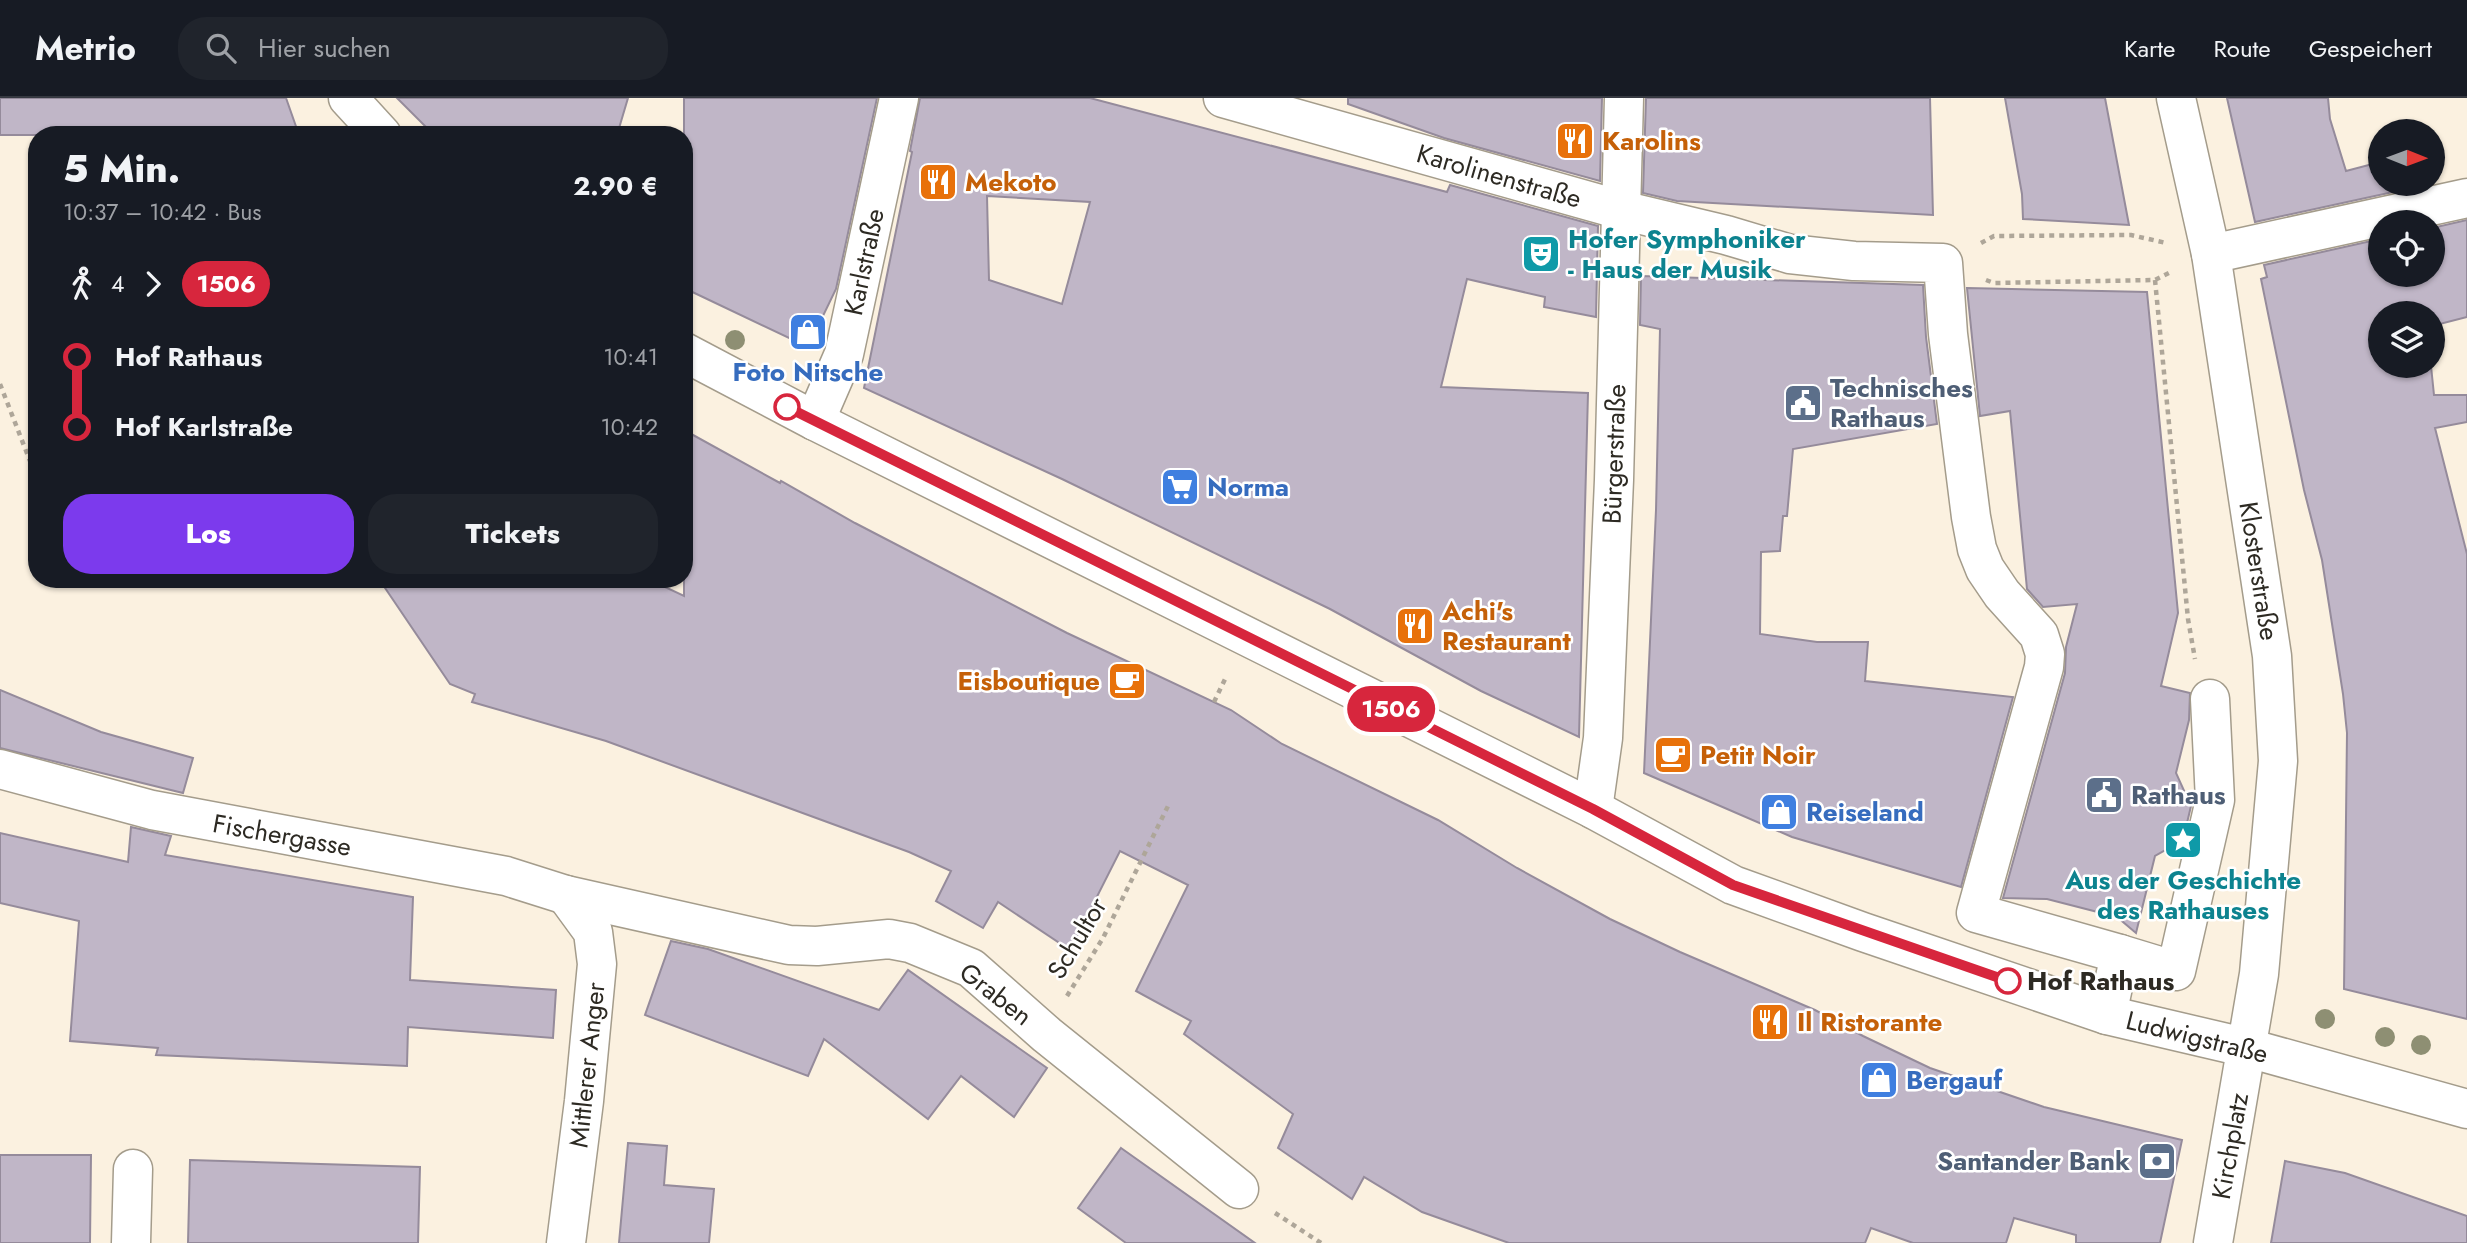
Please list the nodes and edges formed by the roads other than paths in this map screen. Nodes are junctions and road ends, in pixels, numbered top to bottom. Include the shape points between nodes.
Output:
1 (348, 98) edge
2 (899, 98) edge
3 (1223, 98) edge
4 (1623, 98) edge
5 (2176, 98) edge
6 (374, 126) edge
7 (2467, 198) edge
8 (1621, 210) junction
9 (2211, 254) junction
10 (693, 357) edge
11 (815, 421) junction
12 (2210, 699) road end
13 (0, 769) edge
14 (1593, 809) junction
15 (566, 895) junction
16 (2120, 954) junction
17 (2107, 1015) junction
18 (2248, 1048) junction
19 (2467, 1110) edge
20 (133, 1169) dead end
21 (1239, 1189) road end
22 (131, 1243) edge
23 (566, 1243) edge
24 (2213, 1243) edge

1 - 6 street
2 - 11 street, Karlstraße via 844,354
3 - 8 street, Karolinenstraße
4 - 8 street, Bürgerstraße
5 - 9 street, Klosterstraße
7 - 9 street
8 - 14 street, Bürgerstraße via 1603,738
8 - 16 street, Karolinenstraße via 1790,254 1943,263 1977,548 2002,594 2039,635 2045,654 1976,914
9 - 18 street, Klosterstraße via 2272,656 2278,761
10 - 11 street, Ludwigstraße
11 - 14 street, Ludwigstraße
12 - 16 street via 2215,800 2176,971
13 - 15 street, Fischergasse via 152,810 506,876
14 - 17 street, Ludwigstraße via 1733,885
15 - 21 street, Graben via 789,945 889,939 971,968
15 - 23 street, Mittlerer Anger via 593,932 597,964
16 - 17 street
17 - 18 street, Ludwigstraße
18 - 19 street, Ludwigstraße
18 - 24 street, Kirchplatz
20 - 22 street

